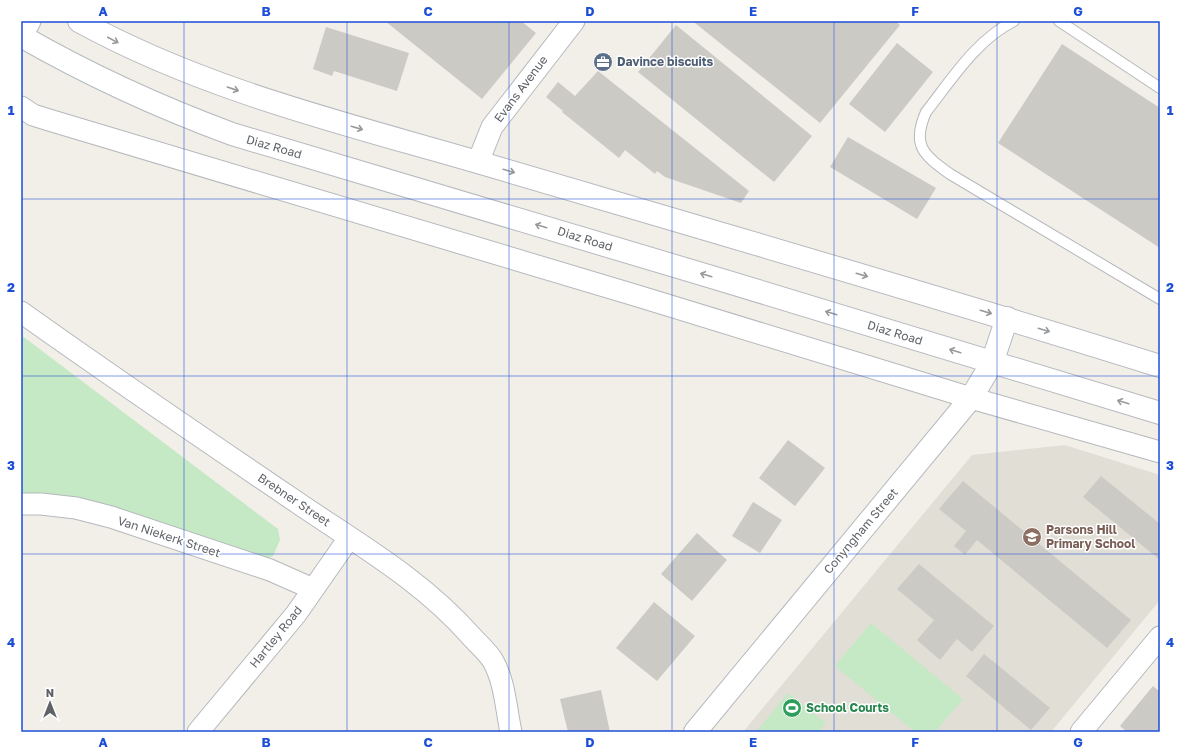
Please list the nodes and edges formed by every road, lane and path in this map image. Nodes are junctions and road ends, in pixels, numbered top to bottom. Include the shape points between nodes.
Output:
1 (79, 21) edge
2 (574, 21) edge
3 (1014, 21) edge
4 (1059, 21) edge
5 (24, 33) edge
6 (1160, 88) edge
7 (21, 107) edge
8 (478, 162) junction
9 (1160, 299) edge
10 (21, 312) edge
11 (1007, 318) junction
12 (992, 363) junction
13 (1160, 366) edge
14 (972, 398) junction
15 (1160, 413) edge
16 (1160, 452) edge
17 (21, 504) edge
18 (349, 538) junction
19 (314, 588) junction
20 (1160, 637) edge
21 (198, 732) edge
22 (511, 732) edge
23 (695, 732) edge
24 (1081, 732) edge

1 -> 8 street via 116,42 190,73 297,111
2 - 8 street, Evans Avenue via 492,127
3 - 9 lane via 977,48 926,112 919,134 922,149 927,158 950,174
4 - 6 lane
12 -> 5 street, Diaz Road via 232,134 179,115 122,90
7 - 14 street via 33,115 49,120
8 -> 11 street
10 - 18 street, Brebner Street
11 - 12 street, Conyngham Street
11 -> 13 street
12 - 14 street, Conyngham Street
15 -> 12 street, Diaz Road
14 - 16 street
14 - 23 street, Conyngham Street
17 - 19 street, Van Niekerk Street via 76,508 111,517 270,570
18 - 19 street, Hartley Road
18 - 22 street, Brebner Street via 412,580 454,617 493,660 502,685
19 - 21 street, Hartley Road via 296,614
20 - 24 street

